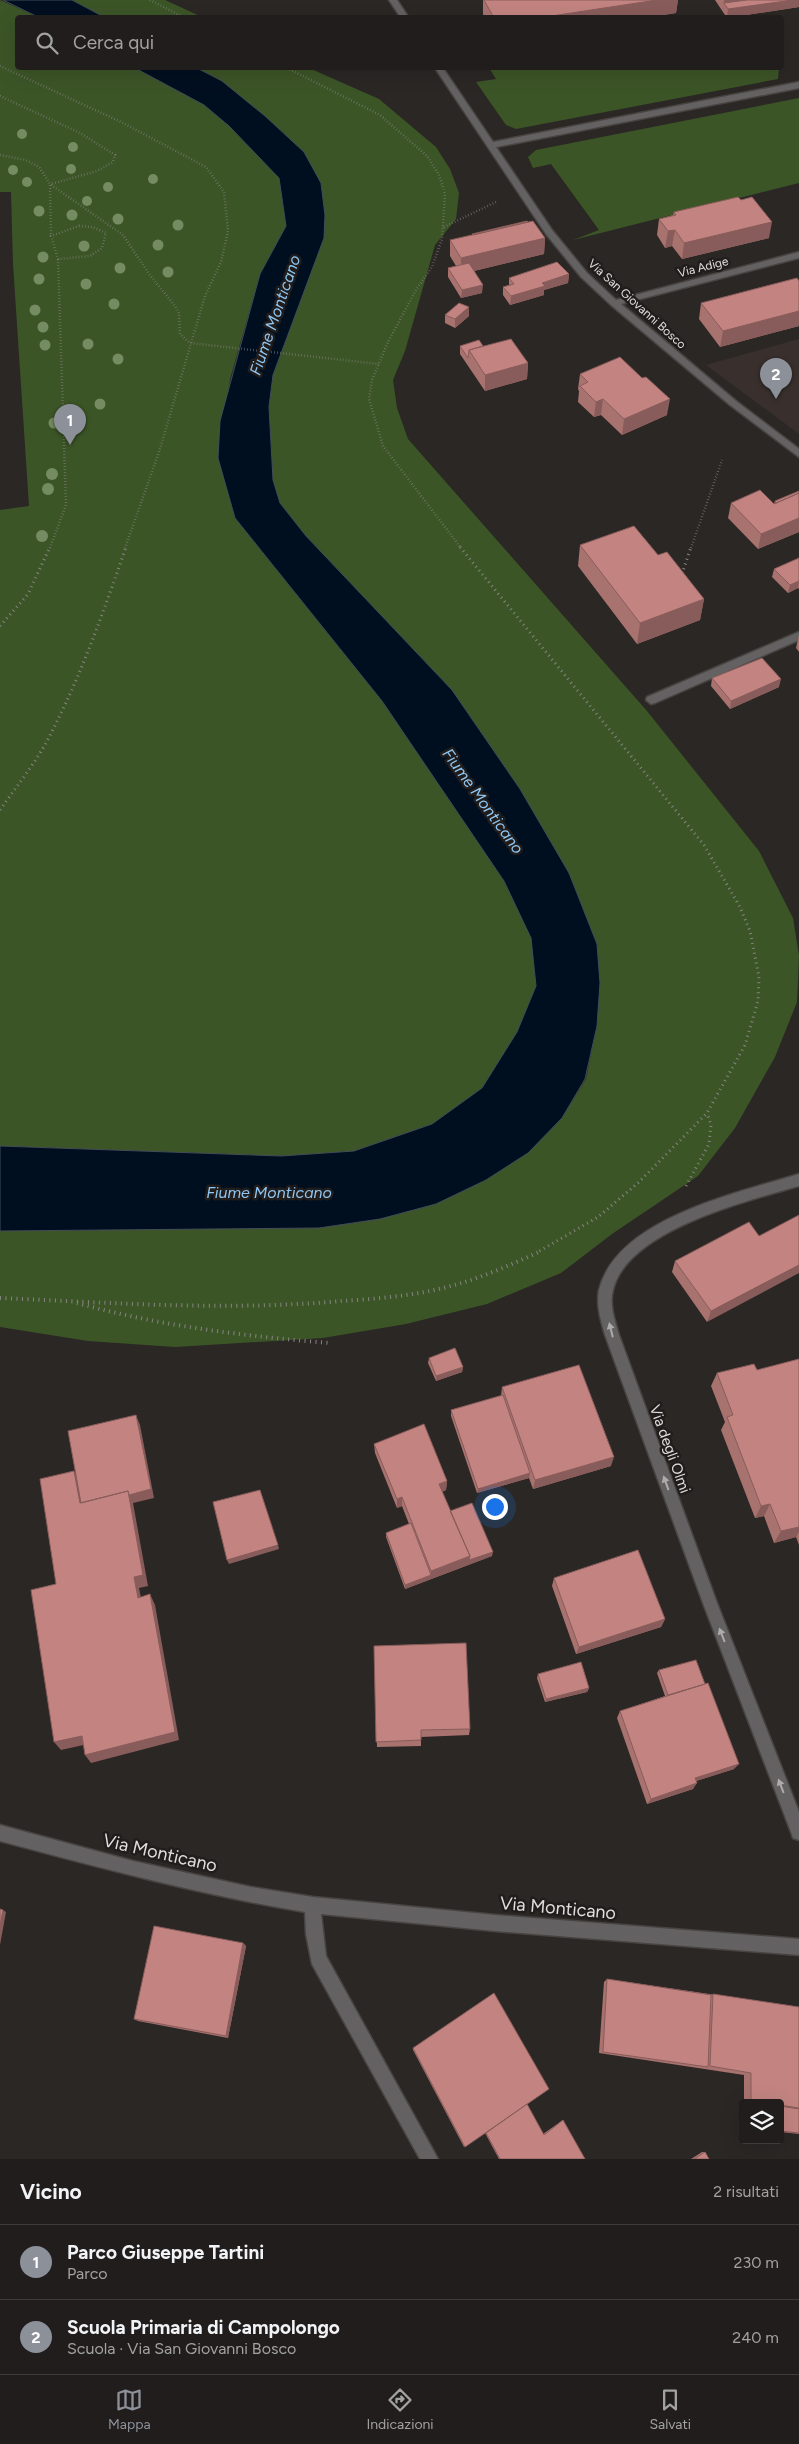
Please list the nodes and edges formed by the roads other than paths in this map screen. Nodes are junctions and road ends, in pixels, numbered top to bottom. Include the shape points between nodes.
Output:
1 (393, 0) edge
2 (403, 15) edge
3 (440, 70) edge
4 (799, 84) edge
5 (492, 145) junction
6 (799, 256) edge
7 (614, 303) junction
8 (799, 454) edge
9 (799, 636) edge
10 (651, 700) dead end
11 (799, 1180) edge
12 (799, 1832) edge
13 (0, 1833) edge
14 (313, 1905) junction
15 (799, 1947) edge
16 (429, 2159) edge

1 - 2 street
3 - 5 street, Via San Giovanni Bosco
4 - 5 street
5 - 7 street, Via San Giovanni Bosco via 565,253
6 - 7 street, Via Adige
7 - 8 street, Via San Giovanni Bosco
9 - 10 street
12 -> 11 street, Via degli Olmi via 710,1603 612,1335 606,1308 606,1290 612,1273 627,1253 652,1233 686,1217
13 - 14 street, Via Monticano via 134,1869
14 - 15 street, Via Monticano
14 - 16 street via 318,1958

